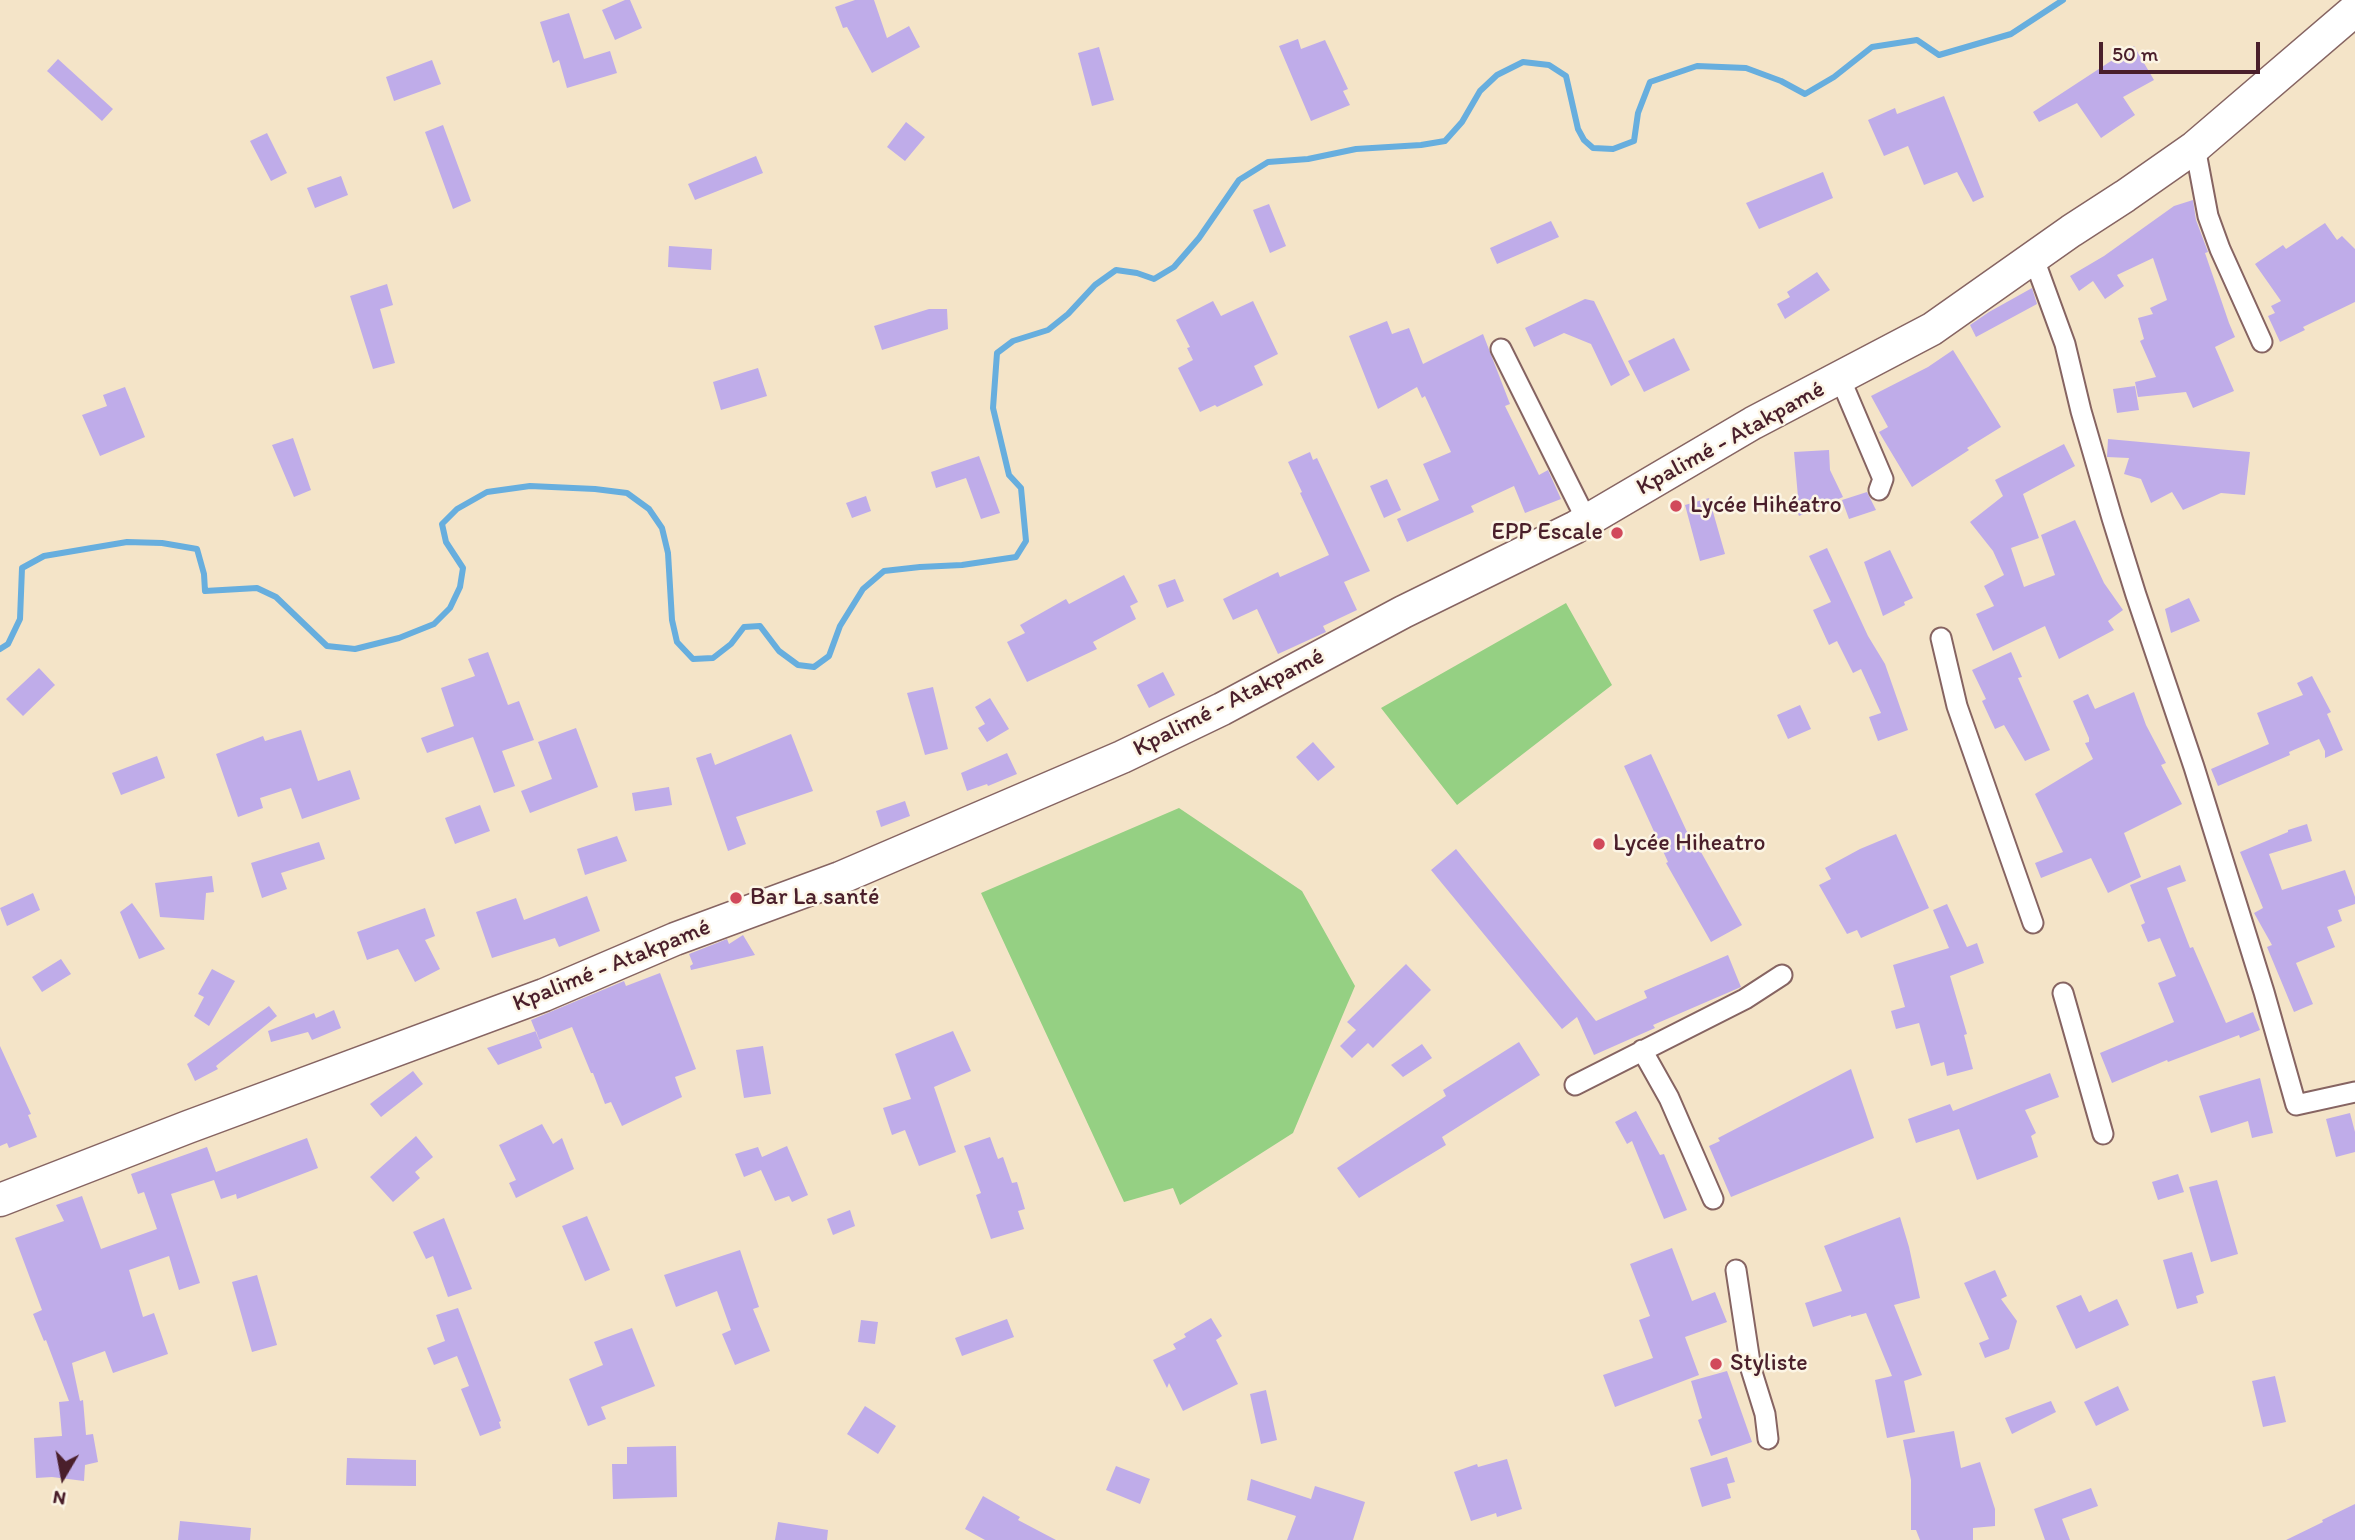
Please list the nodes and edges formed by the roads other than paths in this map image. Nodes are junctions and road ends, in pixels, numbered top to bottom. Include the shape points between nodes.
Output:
1 (2355, 10) edge
2 (2195, 147) junction
3 (2034, 259) junction
4 (2262, 342) dead end
5 (1501, 349) dead end
6 (1840, 378) junction
7 (1879, 490) dead end
8 (1587, 520) junction
9 (1941, 638) dead end
10 (2033, 923) dead end
11 (1782, 975) dead end
12 (2063, 993) dead end
13 (1643, 1050) junction
14 (1575, 1085) dead end
15 (2355, 1092) edge
16 (2104, 1133) dead end
17 (1713, 1199) dead end
18 (0, 1200) edge
19 (1736, 1270) dead end
20 (1768, 1439) dead end

1 - 2 main road, Kpalimé - Atakpamé
2 - 3 main road, Kpalimé - Atakpamé
2 - 4 street via 2208,216
3 - 6 main road, Kpalimé - Atakpamé via 1932,329
3 - 15 street via 2065,344 2116,531 2202,791 2296,1105
5 - 8 street
6 - 7 street via 1883,479
6 - 8 main road, Kpalimé - Atakpamé
8 - 18 main road, Kpalimé - Atakpamé via 1122,757 840,878
9 - 10 street via 1956,706
11 - 13 street via 1745,999
12 - 16 street
13 - 14 street
13 - 17 street
19 - 20 street via 1751,1369

